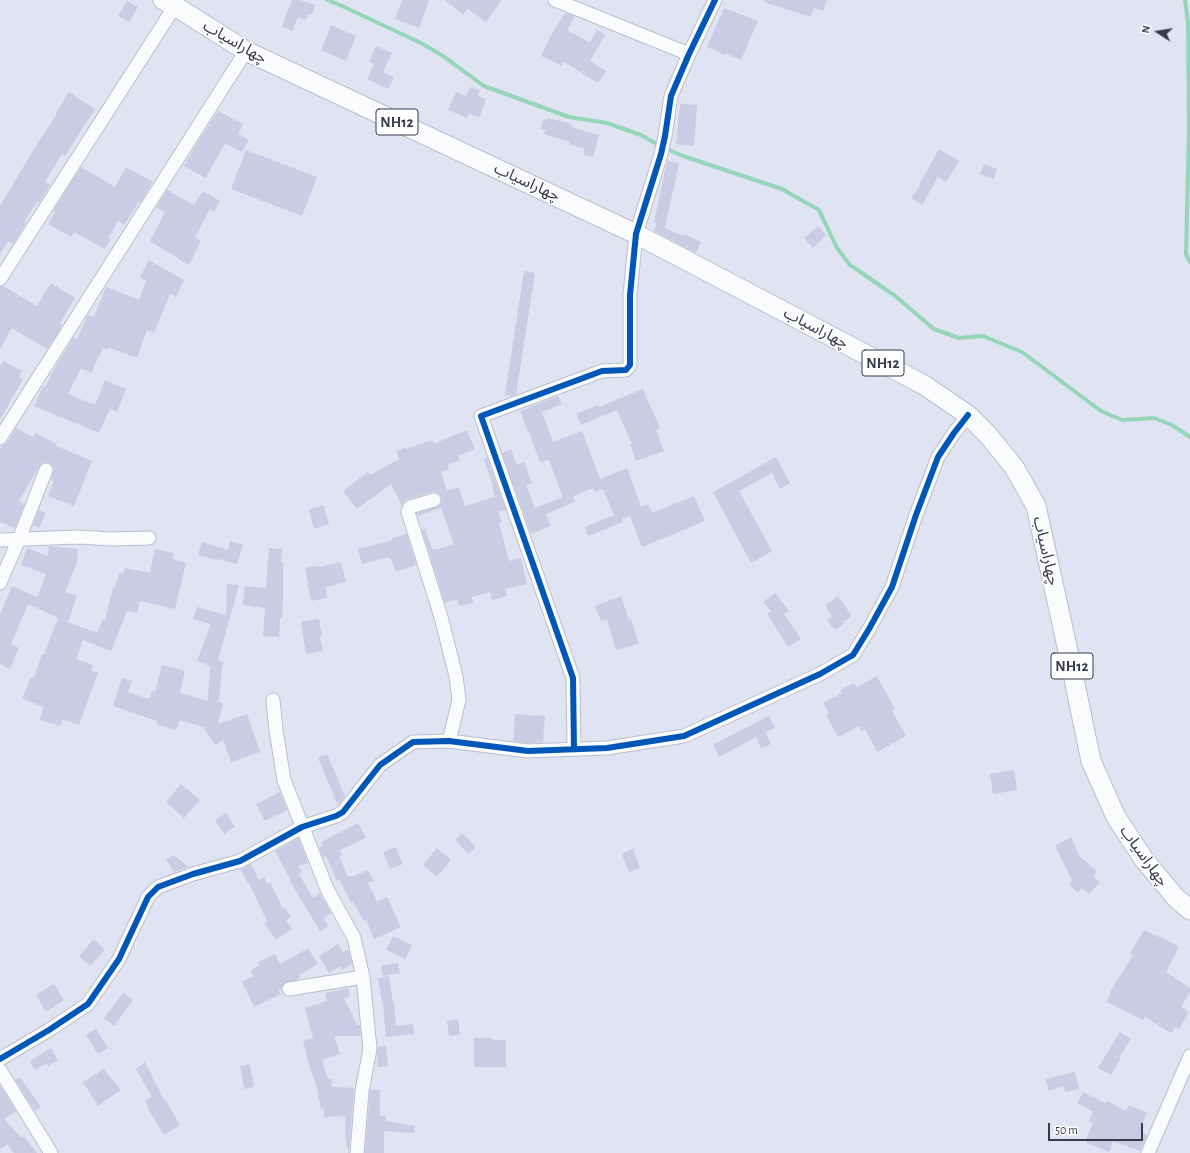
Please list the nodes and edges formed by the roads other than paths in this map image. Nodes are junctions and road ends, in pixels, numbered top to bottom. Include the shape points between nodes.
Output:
1 (556, 0) edge
2 (714, 0) edge
3 (169, 3) edge
4 (246, 51) junction
5 (689, 54) junction
6 (636, 234) junction
7 (0, 279) edge
8 (968, 415) junction
9 (0, 438) edge
10 (46, 470) dead end
11 (434, 500) dead end
12 (149, 538) dead end
13 (19, 539) junction
14 (0, 540) edge
15 (0, 583) edge
16 (273, 700) dead end
17 (449, 741) junction
18 (574, 749) junction
19 (302, 827) junction
20 (1190, 910) edge
21 (363, 977) junction
22 (289, 989) dead end
23 (1190, 1058) edge
24 (0, 1059) edge
25 (0, 1070) edge
26 (51, 1153) edge
27 (357, 1153) edge
28 (1148, 1153) edge

1 - 5 street
2 - 5 street
3 - 4 highway, چهاراسیاب / NH12
3 - 7 street
4 - 6 highway, چهاراسیاب / NH12
4 - 9 street
5 - 6 street via 671,96 661,154
6 - 8 highway, چهاراسیاب / NH12 via 924,385
6 - 18 street via 630,295 630,365 626,370 602,371 481,416 573,678
8 - 18 street via 938,458 892,587 853,655 820,674 684,736 607,748
8 - 20 highway, چهاراسیاب / NH12 via 1014,467 1036,506 1091,761 1116,817 1145,860 1176,898
10 - 13 street
11 - 17 street via 410,507 408,512 441,617 456,676 459,700
12 - 13 street
13 - 14 street
13 - 15 street
16 - 19 street via 284,780
17 - 18 street via 528,751
17 - 19 street via 413,742 380,765 343,812
19 - 21 street via 327,889 354,938
19 - 24 street via 240,861 158,887 148,897 119,959 88,1004
21 - 22 street
21 - 27 street via 370,1049 362,1091
23 - 28 street
25 - 26 street

